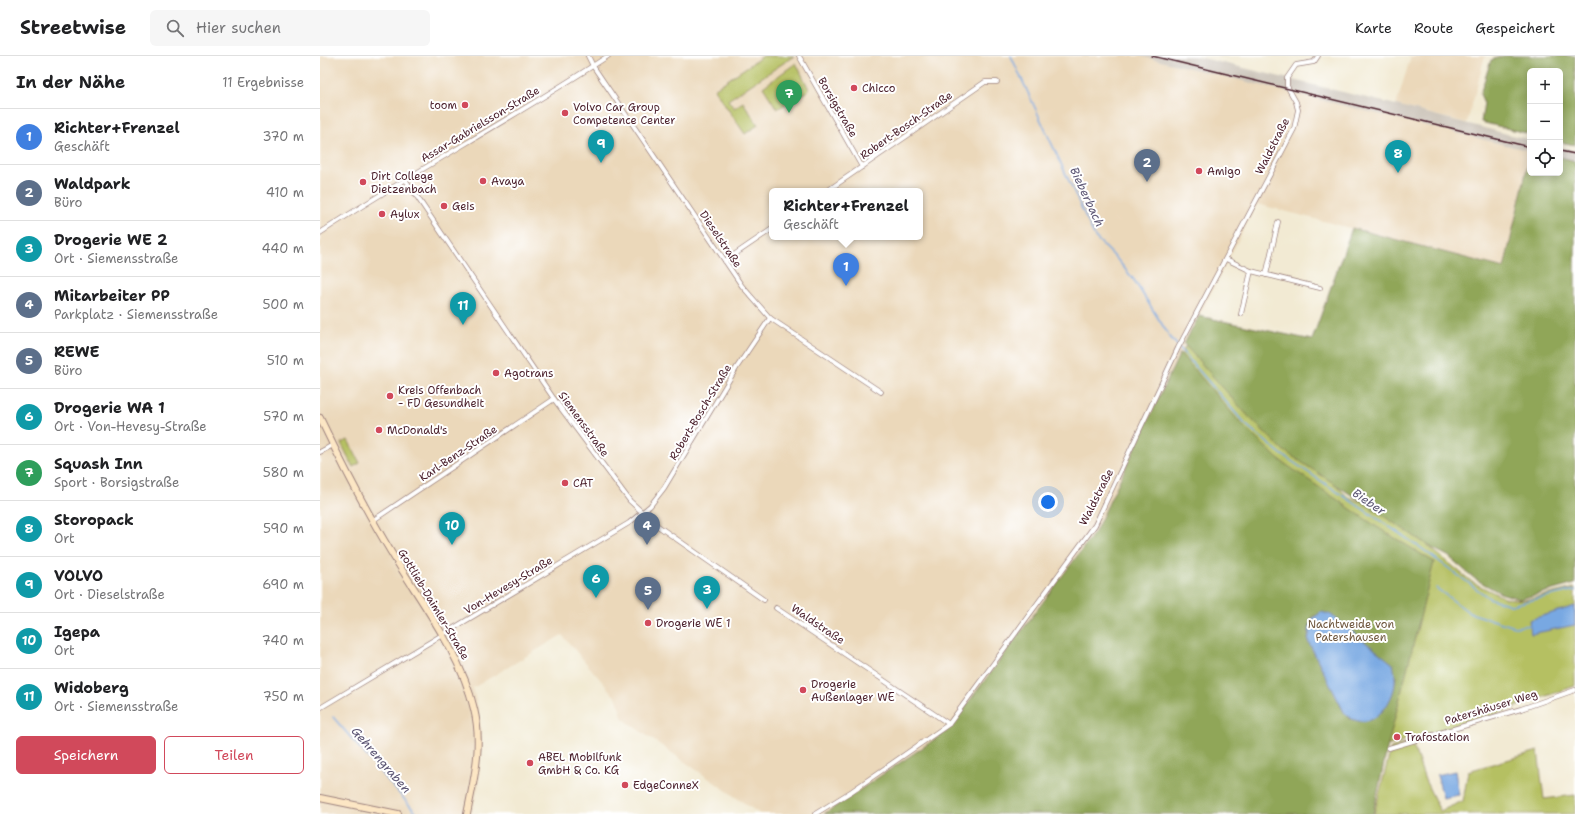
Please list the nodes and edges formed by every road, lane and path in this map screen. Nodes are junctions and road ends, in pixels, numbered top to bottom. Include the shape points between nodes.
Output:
1 (588, 56) edge
2 (608, 56) edge
3 (799, 56) edge
4 (1318, 56) edge
5 (593, 66) junction
6 (997, 82) dead end
7 (862, 167) junction
8 (405, 179) junction
9 (831, 188) edge
10 (1278, 222) dead end
11 (769, 231) edge
12 (320, 233) edge
13 (1226, 259) junction
14 (725, 261) junction
15 (1251, 271) junction
16 (1266, 275) junction
17 (1320, 288) dead end
18 (1241, 314) dead end
19 (770, 318) junction
20 (882, 392) dead end
21 (554, 398) junction
22 (320, 418) edge
23 (333, 445) junction
24 (320, 452) edge
25 (641, 512) junction
26 (372, 521) junction
27 (764, 600) dead end
28 (776, 608) dead end
29 (442, 636) junction
30 (1575, 690) edge
31 (320, 708) edge
32 (949, 724) junction
33 (1389, 748) dead end
34 (320, 798) edge
35 (398, 814) edge
36 (467, 814) edge
37 (815, 814) edge

1 - 5 street, Dieselstraße
2 - 5 street, Assar-Gabrielsson-Straße
3 - 7 street, Borsigstraße
4 - 13 street, Waldstraße via 1314,62 1299,64 1289,73 1286,83 1298,110 1294,129
5 - 8 street, Assar-Gabrielsson-Straße via 509,119
5 - 14 street, Dieselstraße
6 - 7 street, Robert-Bosch-Straße via 985,82
7 - 9 street, Robert-Bosch-Straße
8 - 12 street, Assar-Gabrielsson-Straße
8 - 21 street, Siemensstraße
10 - 16 street
11 - 14 street
13 - 15 street
13 - 32 street, Waldstraße via 1178,348 1095,525
14 - 19 street, Dieselstraße via 742,286
15 - 16 street
15 - 18 street
16 - 17 street
19 - 20 street, Dieselstraße
19 - 25 street, Robert-Bosch-Straße via 737,367 664,488 650,506
21 - 25 street, Siemensstraße via 630,501
21 - 26 street, Karl-Benz-Straße
22 - 23 street, Gottlieb-Daimler-Straße
23 - 24 street
23 - 26 street, Gottlieb-Daimler-Straße
25 - 27 street, Siemensstraße
25 - 29 street, Von-Hevesy-Straße via 629,523
26 - 29 street, Gottlieb-Daimler-Straße
28 - 32 street, Waldstraße
29 - 31 street, Von-Hevesy-Straße
29 - 36 street, Gottlieb-Daimler-Straße via 465,678 477,726 478,757
30 - 33 street, Patershäuser Weg
32 - 37 street, Waldstraße
34 - 35 street

